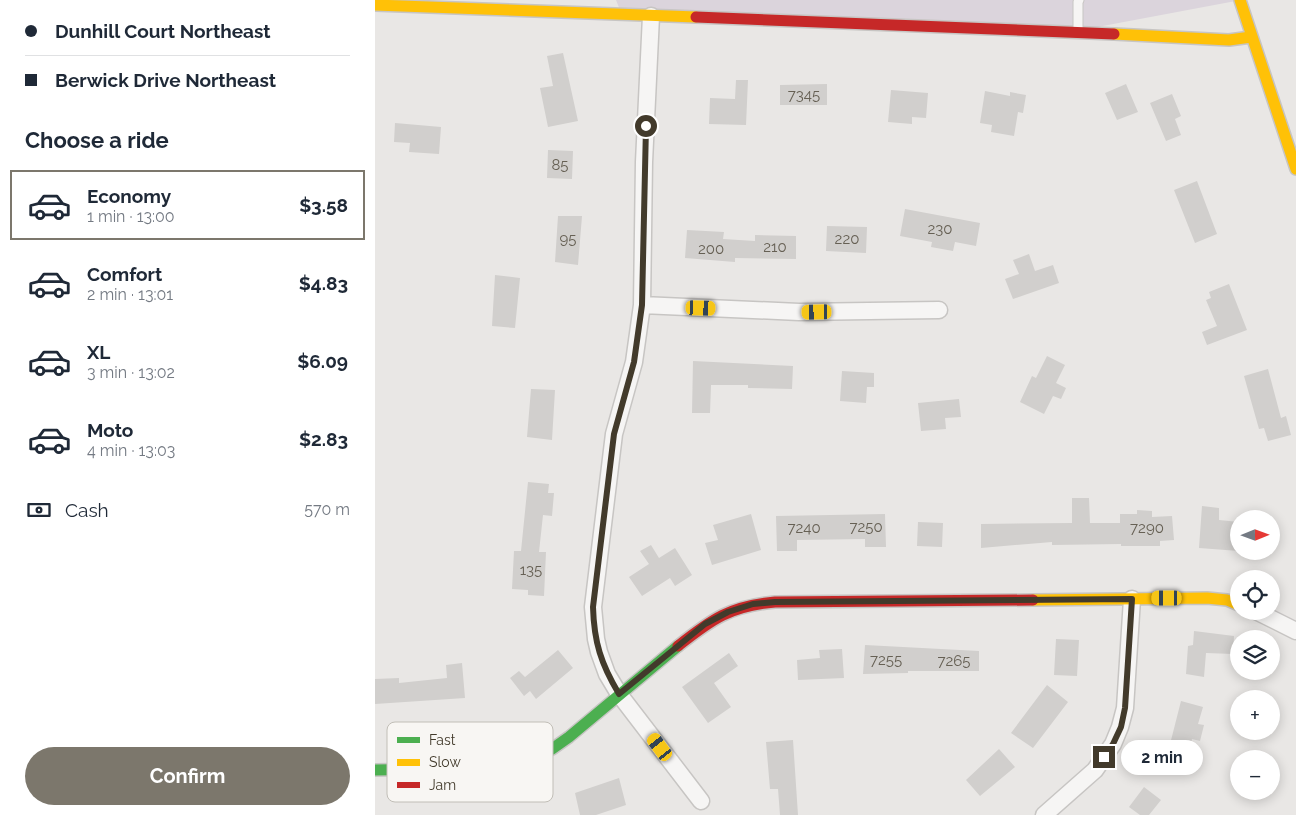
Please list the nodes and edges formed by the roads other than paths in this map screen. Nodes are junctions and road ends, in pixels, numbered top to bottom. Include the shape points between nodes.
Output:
1 (1079, 0) edge
2 (1240, 0) edge
3 (375, 6) edge
4 (651, 16) junction
5 (1078, 32) junction
6 (1251, 37) junction
7 (1296, 169) edge
8 (642, 305) junction
9 (939, 310) dead end
10 (1132, 599) junction
11 (1230, 601) edge
12 (1274, 620) edge
13 (1296, 631) edge
14 (619, 694) junction
15 (553, 749) edge
16 (701, 801) dead end
17 (1044, 815) edge

1 - 5 lane
2 - 6 street
3 - 4 street
4 - 5 street
4 - 8 street
5 - 6 street via 1219,40
6 - 7 street
8 - 9 street via 799,312
8 - 14 street via 634,362 614,434 593,607 599,652
10 - 11 street via 1207,598
10 - 14 street via 753,604 705,624
10 - 17 street via 1121,727 1095,770
12 - 13 street
14 - 15 street
14 - 16 street

